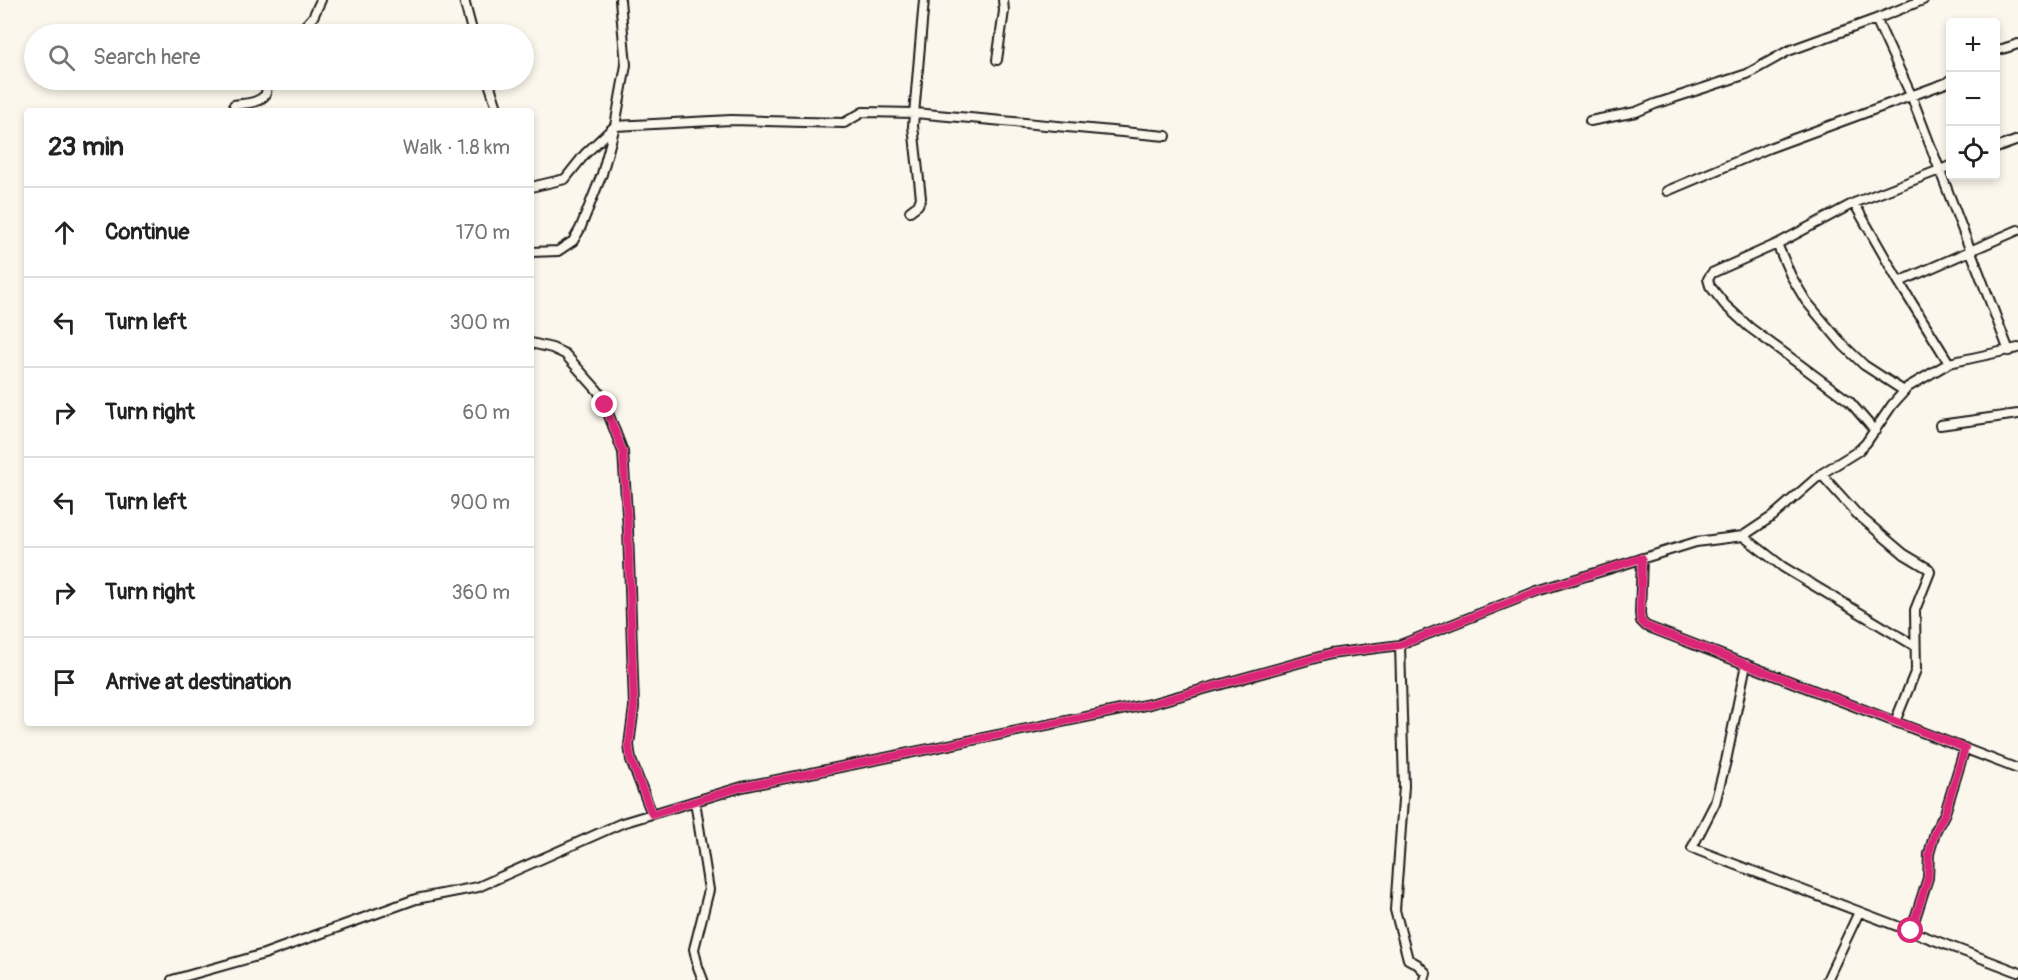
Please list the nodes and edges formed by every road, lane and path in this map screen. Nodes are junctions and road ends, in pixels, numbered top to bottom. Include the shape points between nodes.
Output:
1 (321, 0) edge
2 (464, 0) edge
3 (620, 0) edge
4 (924, 0) edge
5 (1003, 0) edge
6 (1923, 0) edge
7 (1876, 19) junction
8 (307, 24) edge
9 (470, 24) edge
10 (2018, 44) edge
11 (2000, 49) edge
12 (997, 60) dead end
13 (1946, 83) edge
14 (266, 90) edge
15 (491, 90) edge
16 (1911, 95) junction
17 (234, 105) dead end
18 (497, 108) edge
19 (915, 113) junction
20 (1590, 121) dead end
21 (615, 126) junction
22 (1166, 136) dead end
23 (2018, 140) edge
24 (2000, 146) edge
25 (1946, 167) edge
26 (1939, 170) junction
27 (534, 187) edge
28 (1667, 191) dead end
29 (1854, 203) junction
30 (910, 211) dead end
31 (2018, 230) edge
32 (1777, 244) junction
33 (1971, 250) junction
34 (534, 252) edge
35 (1899, 282) junction
36 (534, 344) edge
37 (2014, 350) edge
38 (1949, 363) junction
39 (1904, 391) junction
40 (2018, 414) edge
41 (1940, 425) dead end
42 (1875, 431) junction
43 (1821, 474) junction
44 (1743, 536) junction
45 (1642, 558) junction
46 (1400, 645) junction
47 (1915, 646) junction
48 (1746, 664) junction
49 (1896, 722) junction
50 (1965, 748) junction
51 (2018, 769) edge
52 (695, 801) junction
53 (652, 814) junction
54 (1859, 912) junction
55 (1911, 931) junction
56 (2018, 972) edge
57 (172, 980) edge
58 (703, 980) edge
59 (1424, 980) edge
60 (1827, 980) edge

1 - 8 street
2 - 9 street
3 - 21 street via 626,65
4 - 19 street
5 - 12 street
6 - 7 street
7 - 16 street
7 - 20 street via 1788,51 1747,74 1636,112
10 - 11 street
13 - 16 street
14 - 17 street via 261,99
15 - 18 street
16 - 26 street
16 - 28 street
19 - 21 street via 863,112 844,123 731,120
19 - 22 street
19 - 30 street via 921,198
21 - 27 street via 565,179
21 - 34 street via 602,174 573,241 558,251
23 - 24 street
25 - 26 street
26 - 29 street
26 - 33 street
29 - 32 street
29 - 35 street
31 - 33 street
32 - 39 street via 1806,301 1843,345 1864,365
32 - 42 street via 1712,273 1708,279 1710,286 1749,327 1849,401
33 - 35 street
33 - 37 street
35 - 38 street
36 - 53 street via 565,354 598,390 623,452 634,707 629,745
37 - 38 street
38 - 39 street
39 - 42 street
40 - 41 street
42 - 43 street via 1858,451
43 - 44 street via 1773,516
43 - 47 street via 1857,514 1904,554 1929,569 1915,610
44 - 45 street via 1696,542
44 - 47 street via 1783,567
45 - 46 street via 1538,591
45 - 48 street via 1641,621
46 - 52 street via 1330,654 1150,704 742,787
46 - 59 street via 1404,786 1395,910 1408,959 1426,973
47 - 49 street via 1916,670
48 - 49 street
48 - 54 street via 1715,803 1692,848
49 - 50 street
50 - 51 street
50 - 55 street via 1945,813 1935,832 1928,878
52 - 53 street
52 - 58 street via 709,890 694,949
53 - 57 street via 622,823 478,887 416,899 264,954
54 - 55 street
54 - 60 street
55 - 56 street

